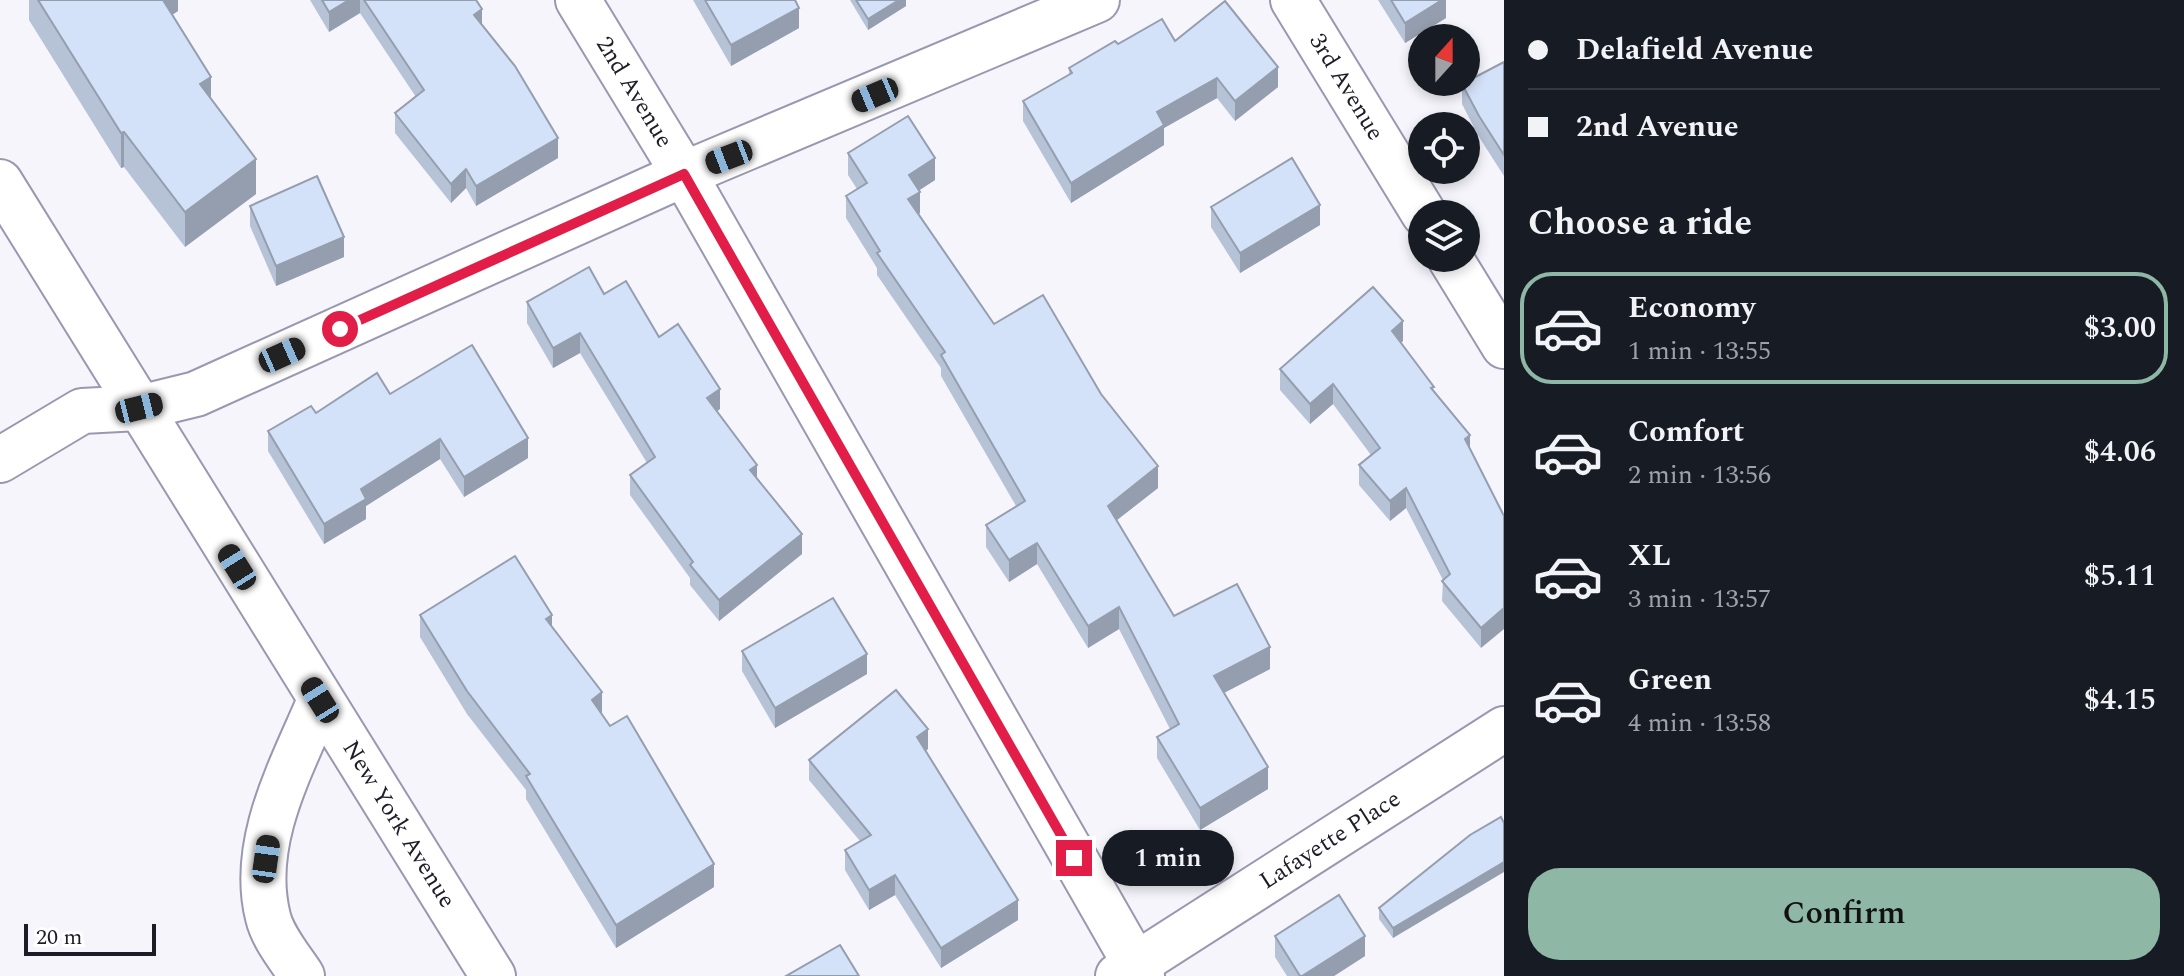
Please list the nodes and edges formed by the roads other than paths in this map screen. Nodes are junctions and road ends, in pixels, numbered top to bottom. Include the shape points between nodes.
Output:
1 (578, 0) edge
2 (1097, 0) edge
3 (1293, 0) edge
4 (684, 174) junction
5 (0, 182) edge
6 (1415, 200) edge
7 (1459, 272) edge
8 (1504, 346) edge
9 (139, 408) junction
10 (0, 460) edge
11 (320, 700) junction
12 (1504, 729) edge
13 (1132, 973) edge
14 (302, 976) edge
15 (493, 976) edge

1 - 4 street, 2nd Avenue
2 - 4 street
3 - 6 street, 3rd Avenue
4 - 9 street via 196,394
4 - 13 street, 2nd Avenue
5 - 9 street, New York Avenue
7 - 8 street
9 - 10 street via 82,411
9 - 11 street, New York Avenue
11 - 14 street via 273,811 263,877 268,920
11 - 15 street, New York Avenue
12 - 13 street, Lafayette Place

